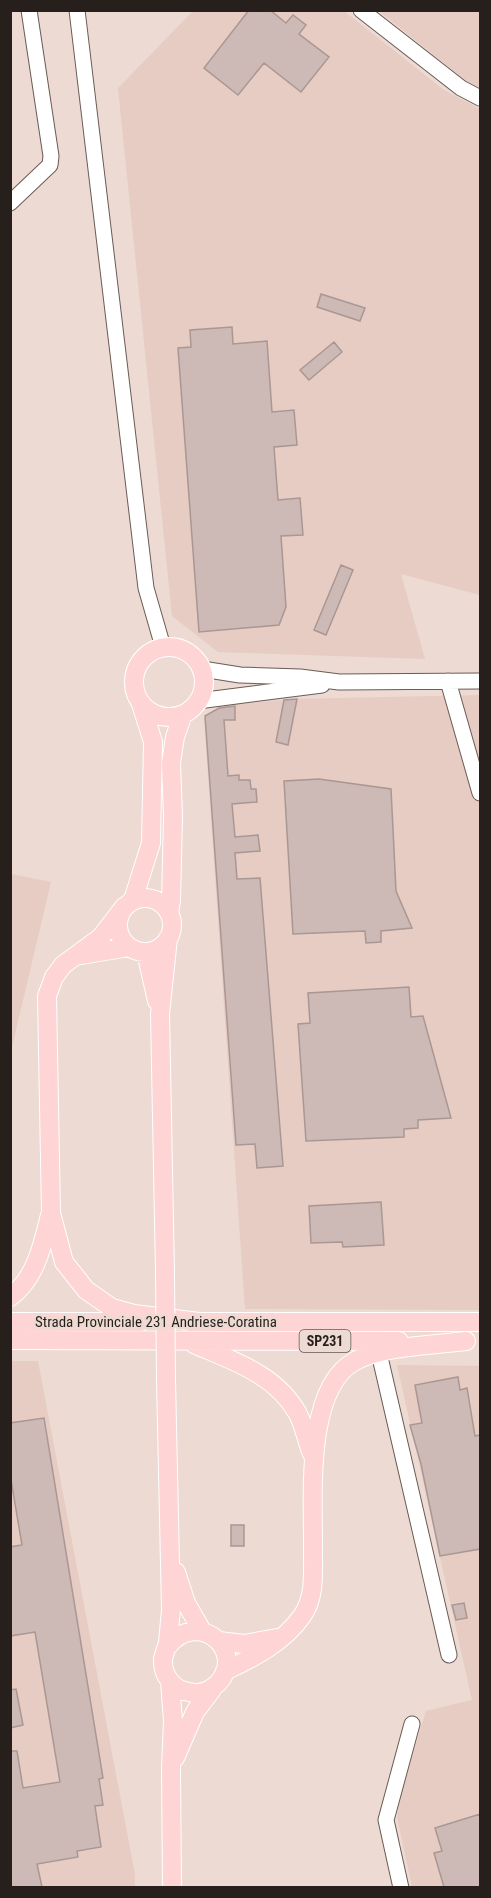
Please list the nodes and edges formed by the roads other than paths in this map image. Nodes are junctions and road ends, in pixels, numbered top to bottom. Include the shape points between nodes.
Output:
1 (28, 10) edge
2 (77, 10) edge
3 (361, 10) edge
4 (480, 98) edge
5 (10, 203) edge
6 (163, 647) junction
7 (202, 669) junction
8 (448, 681) junction
9 (480, 681) edge
10 (339, 682) junction
11 (198, 701) junction
12 (141, 704) junction
13 (183, 714) junction
14 (480, 793) edge
15 (129, 904) junction
16 (169, 913) junction
17 (168, 938) junction
18 (137, 950) junction
19 (76, 956) junction
20 (160, 1014) junction
21 (51, 1213) junction
22 (10, 1297) edge
23 (10, 1322) edge
24 (199, 1322) junction
25 (480, 1322) edge
26 (10, 1340) edge
27 (184, 1340) junction
28 (473, 1341) edge
29 (379, 1353) junction
30 (314, 1460) junction
31 (170, 1556) junction
32 (202, 1631) junction
33 (282, 1637) junction
34 (219, 1641) junction
35 (168, 1646) junction
36 (449, 1655) dead end
37 (219, 1680) junction
38 (170, 1682) junction
39 (411, 1724) dead end
40 (171, 1768) junction
41 (172, 1887) edge
42 (401, 1887) edge

1 - 5 street via 51,156 50,165
2 - 6 street via 146,588
3 - 4 street via 461,88
6 - 7 main road via 186,651
6 - 12 main road via 151,651 136,669 133,681
7 - 10 street
7 - 11 main road via 204,686
8 - 9 street
8 - 10 street
8 - 14 street
10 - 11 street
11 - 13 main road
12 - 13 main road via 160,716
12 - 15 main road via 153,742 151,843
13 - 16 main road via 171,763
15 - 16 main road via 140,898 154,900
15 - 18 main road via 117,924 122,941
15 - 19 main road via 101,937
16 - 17 main road
17 - 18 main road via 163,945
17 - 20 main road
18 - 19 main road
18 - 20 main road
19 - 21 main road via 54,977 48,996
20 - 31 main road, bridge
21 - 22 main road via 32,1272
21 - 24 main road via 64,1262 86,1290 112,1308
23 - 24 main road, Strada Provinciale 231 Andriese-Coratina / SP231
24 - 25 main road, Strada Provinciale 231 Andriese-Coratina / SP231
26 - 27 main road, Strada Provinciale 231 Andriese-Coratina / SP231
27 - 28 main road, Strada Provinciale 231 Andriese-Coratina / SP231
27 - 30 main road via 253,1369 275,1385 297,1413
28 - 29 main road
29 - 30 main road via 349,1365 330,1387 318,1420
29 - 36 street
30 - 33 main road via 313,1589 303,1615
31 - 32 main road via 186,1603
31 - 35 main road
32 - 34 main road
32 - 35 main road via 182,1633
33 - 34 main road via 244,1644
33 - 37 main road
34 - 37 main road via 226,1661
35 - 38 main road via 163,1660
37 - 38 main road via 195,1693
37 - 40 main road via 195,1712
38 - 40 main road
39 - 42 street via 386,1820
40 - 41 main road

